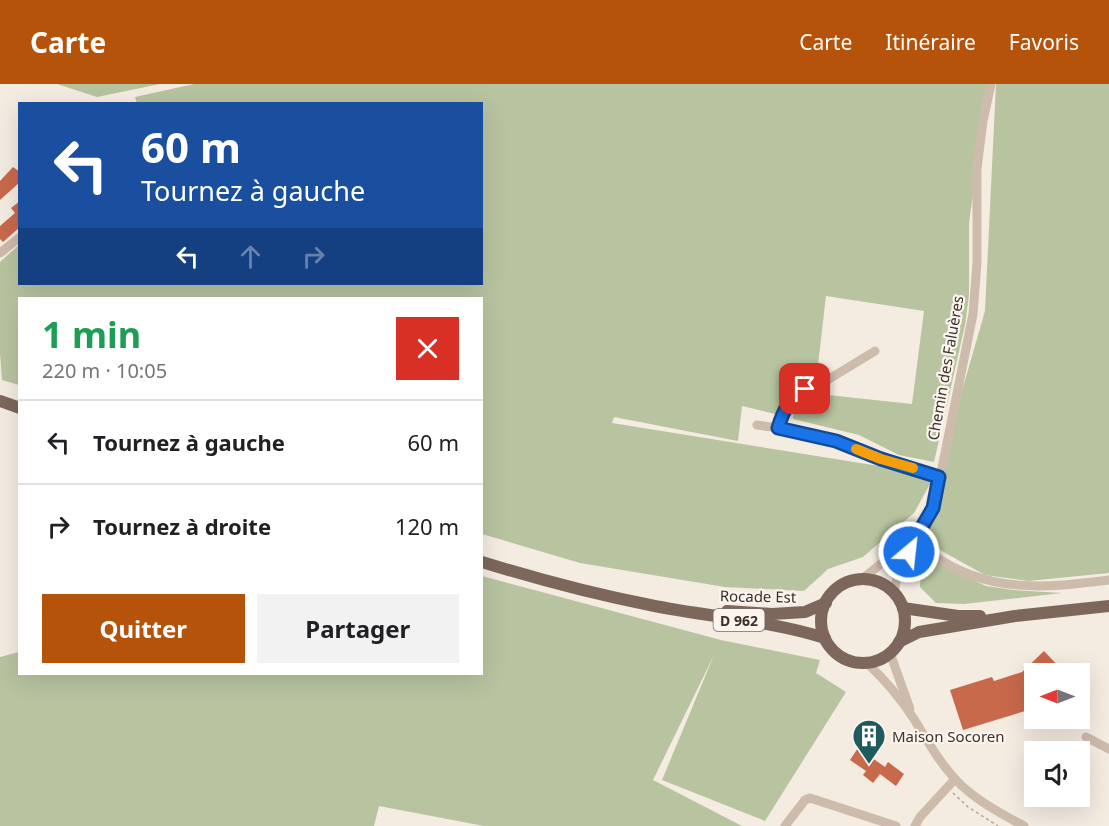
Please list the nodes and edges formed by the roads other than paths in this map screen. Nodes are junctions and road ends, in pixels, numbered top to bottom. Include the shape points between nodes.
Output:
1 (991, 84) edge
2 (18, 239) edge
3 (0, 253) edge
4 (875, 351) dead end
5 (0, 401) edge
6 (18, 407) edge
7 (757, 425) dead end
8 (778, 428) junction
9 (939, 477) junction
10 (914, 542) junction
11 (483, 562) edge
12 (862, 579) junction
13 (1109, 580) edge
14 (894, 592) junction
15 (826, 603) junction
16 (651, 606) junction
17 (1109, 606) edge
18 (903, 608) junction
19 (1015, 616) junction
20 (825, 638) junction
21 (899, 642) junction
22 (890, 653) junction
23 (867, 663) junction
24 (913, 717) junction
25 (1086, 737) dead end
26 (1109, 750) edge
27 (955, 778) junction
28 (785, 826) edge
29 (896, 826) edge
30 (915, 826) edge
31 (1024, 826) edge

1 - 9 street, Chemin des Faluères via 977,169 973,314
2 - 3 street
4 - 8 street via 793,398 783,410
5 - 6 main road
7 - 8 street
8 - 9 street via 836,441
9 - 10 street, Chemin des Faluères via 933,508
10 - 12 street, Chemin des Faluères
10 - 13 street via 951,566 1004,585 1037,587
10 - 14 street, Chemin des Faluères via 899,568
11 - 16 main road, Rocade Est / D 962 via 550,583
12 - 14 main road via 885,585
12 - 15 main road via 841,586
14 - 18 main road
15 - 16 main road, Rocade Est / D 962 via 805,612 772,614
15 - 20 main road via 822,620
16 - 20 main road, Rocade Est / D 962 via 794,628
17 - 19 main road
18 - 19 main road via 958,616
18 - 21 main road via 904,633
19 - 21 main road via 919,632
20 - 23 main road via 842,657
21 - 22 main road
22 - 23 main road
22 - 24 street
23 - 24 street
24 - 27 street
25 - 26 street
27 - 30 street
27 - 31 street via 991,808
28 - 29 street via 810,798

